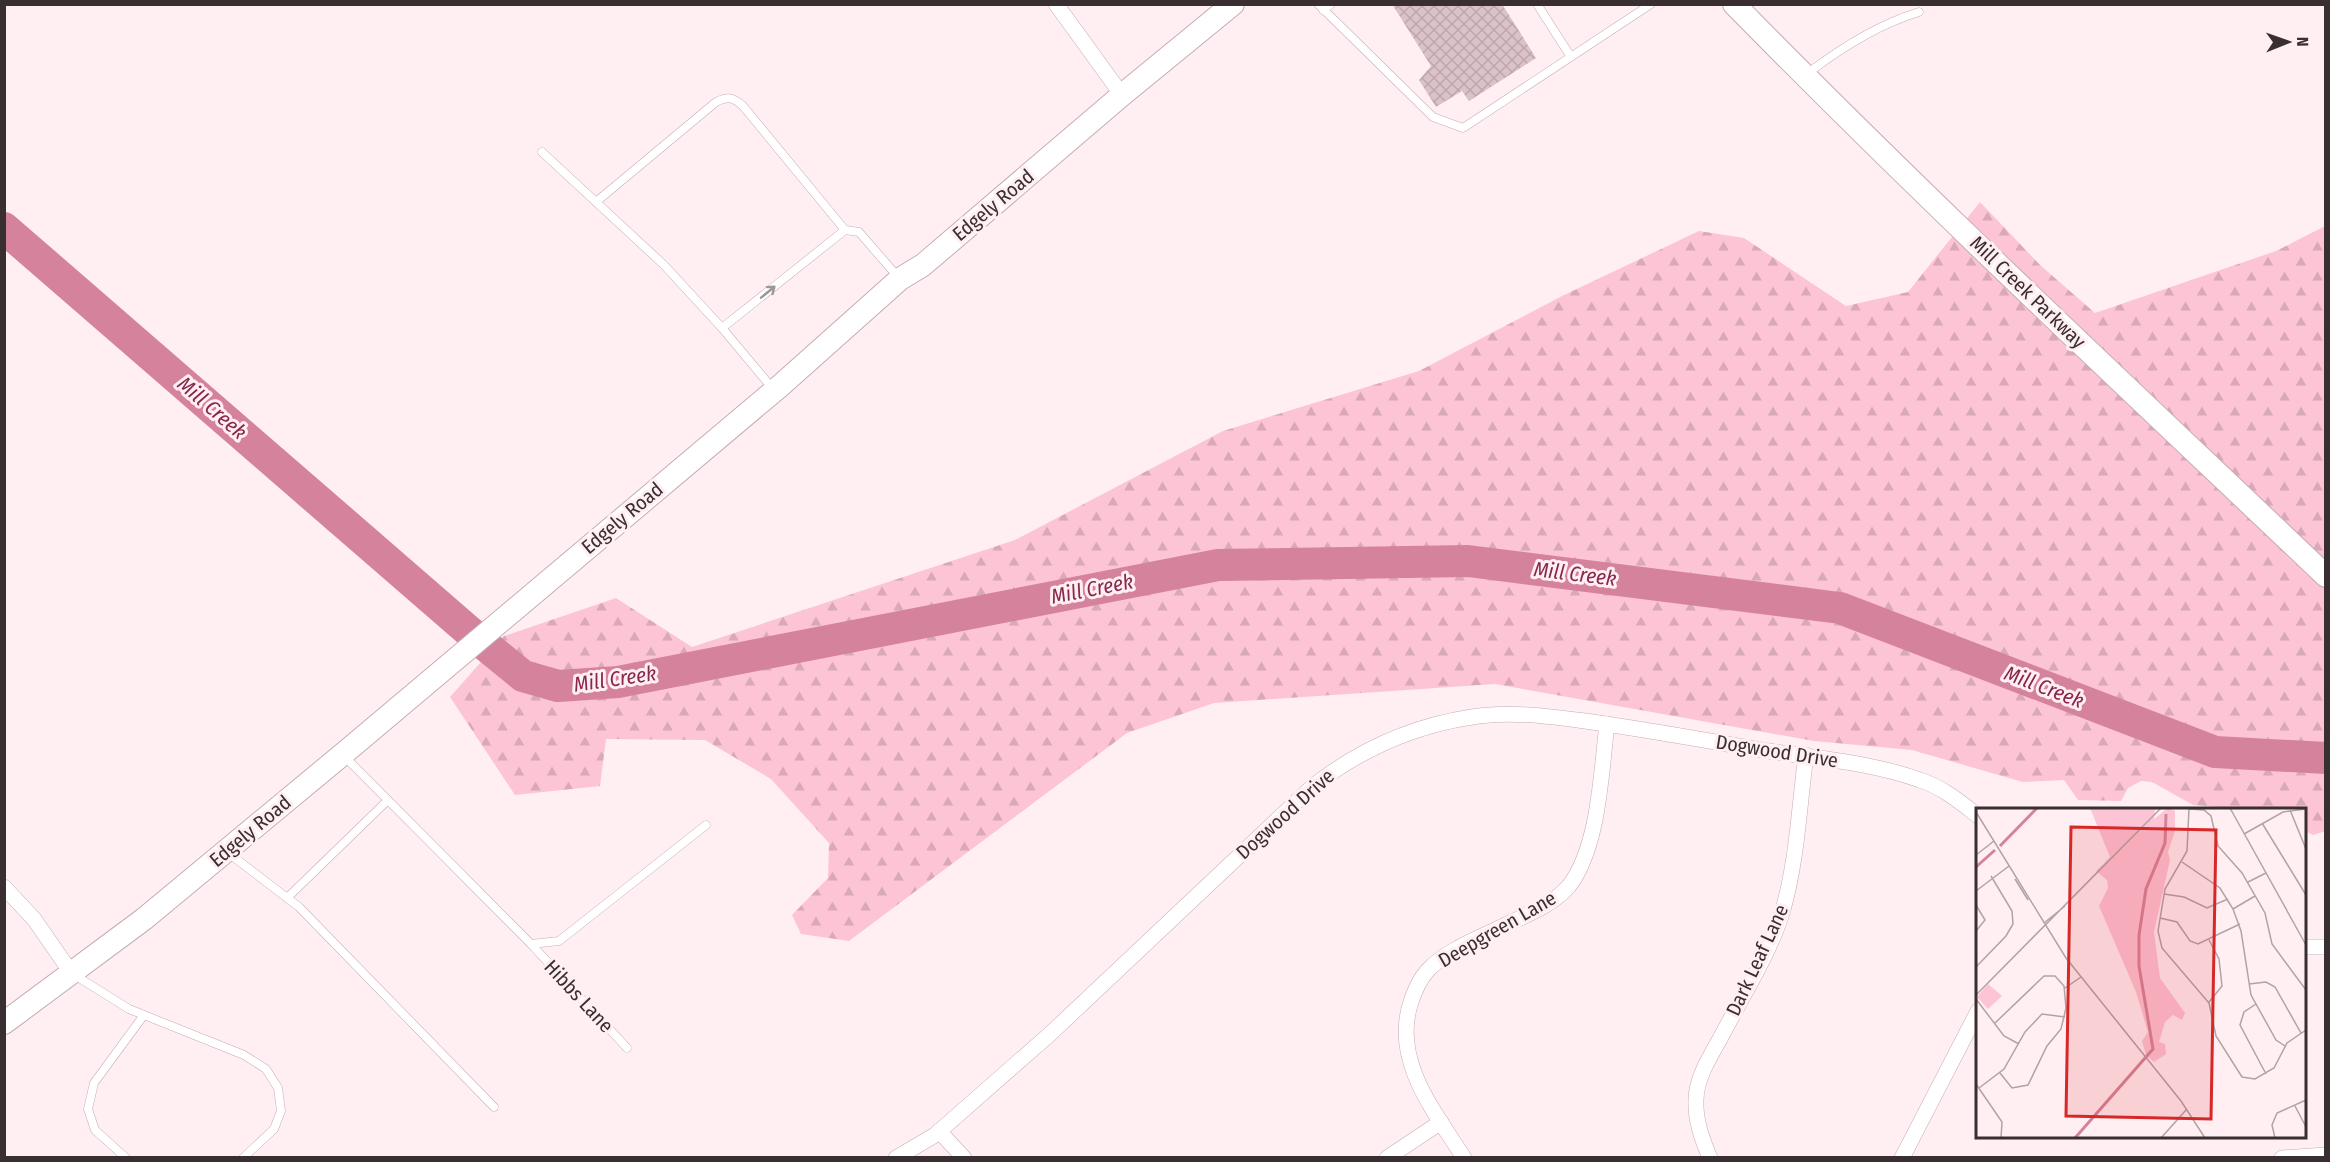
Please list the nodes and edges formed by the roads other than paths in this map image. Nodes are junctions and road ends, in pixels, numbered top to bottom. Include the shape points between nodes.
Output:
1 (1056, 4) edge
2 (1233, 4) edge
3 (1331, 4) edge
4 (1538, 4) edge
5 (1651, 4) edge
6 (1734, 4) edge
7 (1321, 7) edge
8 (1919, 12) dead end
9 (1571, 57) junction
10 (1804, 76) junction
11 (1122, 95) junction
12 (542, 152) dead end
13 (596, 202) junction
14 (845, 230) junction
15 (900, 279) junction
16 (722, 328) junction
17 (774, 390) junction
18 (2325, 576) edge
19 (1607, 724) junction
20 (342, 755) junction
21 (1806, 755) junction
22 (388, 800) junction
23 (1976, 815) edge
24 (706, 825) dead end
25 (226, 851) junction
26 (4, 887) edge
27 (288, 898) junction
28 (531, 944) junction
29 (2325, 946) edge
30 (2306, 947) edge
31 (72, 974) junction
32 (1976, 1013) edge
33 (144, 1015) junction
34 (4, 1023) edge
35 (627, 1048) dead end
36 (494, 1107) dead end
37 (1441, 1122) junction
38 (939, 1131) junction
39 (2325, 1155) edge
40 (126, 1158) edge
41 (243, 1158) edge
42 (896, 1158) edge
43 (964, 1158) edge
44 (1387, 1158) edge
45 (1464, 1158) edge
46 (1710, 1158) edge
47 (1902, 1158) edge
48 (2282, 1158) edge

1 - 11 street
2 - 11 main road, Edgely Road
3 - 7 lane
4 - 9 lane
5 - 9 lane
6 - 10 main road, Mill Creek Parkway
7 - 9 lane via 1433,117 1463,128
8 - 10 lane via 1893,20
10 - 18 main road, Mill Creek Parkway
11 - 15 main road, Edgely Road via 923,265
12 - 13 lane
13 - 14 lane via 726,97 743,106
13 - 16 lane via 664,265
14 - 15 lane via 860,232
16 -> 14 lane
15 - 17 main road, Edgely Road
16 - 17 lane
17 - 20 main road, Edgely Road
19 - 21 street, Dogwood Drive
19 - 37 street, Deepgreen Lane via 1587,853 1568,887 1541,907 1455,949 1430,969 1412,996 1405,1033 1409,1061
19 - 38 street, Dogwood Drive via 1506,714 1472,717 1396,737 1338,766 1268,826 1050,1034
20 - 22 lane, Hibbs Lane
20 - 25 main road, Edgely Road
21 - 23 street, Dogwood Drive via 1923,781 1948,793
21 - 46 street, Dark Leaf Lane via 1789,888 1781,917 1699,1085 1698,1125
22 - 27 lane
22 - 28 lane, Hibbs Lane
24 - 28 lane via 559,941
25 - 27 lane
25 - 31 main road, Edgely Road
26 - 31 street via 34,919
27 - 36 lane
28 - 35 lane, Hibbs Lane
29 - 30 street
31 - 33 lane
31 - 34 main road, Edgely Road
32 - 47 street
33 - 40 lane via 94,1083 88,1109 95,1130
33 - 41 lane via 244,1055 266,1069 278,1088 281,1111 274,1129
37 - 44 street
37 - 45 street, Deepgreen Lane
38 - 42 street, Dogwood Drive
38 - 43 street
39 - 48 street

